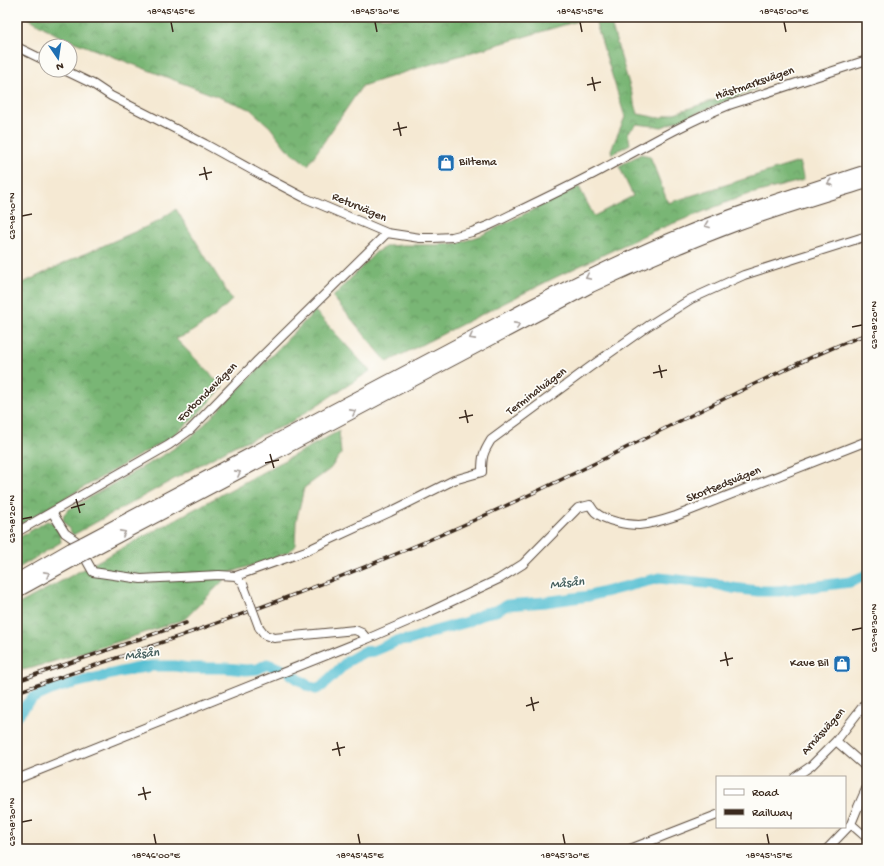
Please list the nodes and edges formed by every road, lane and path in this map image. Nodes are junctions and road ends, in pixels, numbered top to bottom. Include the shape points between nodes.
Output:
1 (17, 47) edge
2 (38, 57) edge
3 (867, 60) edge
4 (78, 77) edge
5 (654, 140) joint
6 (867, 171) edge
7 (867, 182) edge
8 (387, 233) junction
9 (867, 236) edge
10 (867, 441) edge
11 (52, 512) junction
12 (17, 532) edge
13 (86, 547) junction
14 (74, 554) junction
15 (236, 576) junction
16 (17, 580) edge
17 (17, 591) edge
18 (367, 639) junction
19 (867, 701) edge
20 (836, 741) junction
21 (867, 768) edge
22 (797, 776) edge
23 (17, 779) edge
24 (867, 787) edge
25 (716, 815) edge
26 (851, 824) junction
27 (867, 838) edge
28 (630, 849) edge
29 (827, 849) edge

1 - 2 street
3 - 5 street, Hästmarksvägen via 729,105
4 - 8 street, Returvägen via 299,195
5 - 8 street, Returvägen via 597,172 472,232 433,238
6 -> 13 highway via 687,232 587,277
13 -> 7 highway via 591,286 727,228
8 - 11 street, Forbondevägen via 190,430 169,445
9 - 15 street, Terminalvägen via 744,275 691,299 648,326 491,440 483,453 482,472 454,480 306,551
10 - 18 street, Skortsedsvägen via 655,522 626,524 601,517 590,505 578,508 523,564 499,579
11 - 12 street, Forbondevägen
11 - 15 street via 65,533 75,540 93,572 141,579
13 - 14 highway, bridge
14 - 16 highway
17 -> 14 highway
15 - 18 street, bridge via 243,584 259,627 265,635 274,638 355,630
18 - 23 street
19 - 20 street, Arnäsvägen
20 - 21 street
20 - 22 street, Arnäsvägen
24 - 26 street
25 - 28 street
26 - 27 street
26 - 29 street

